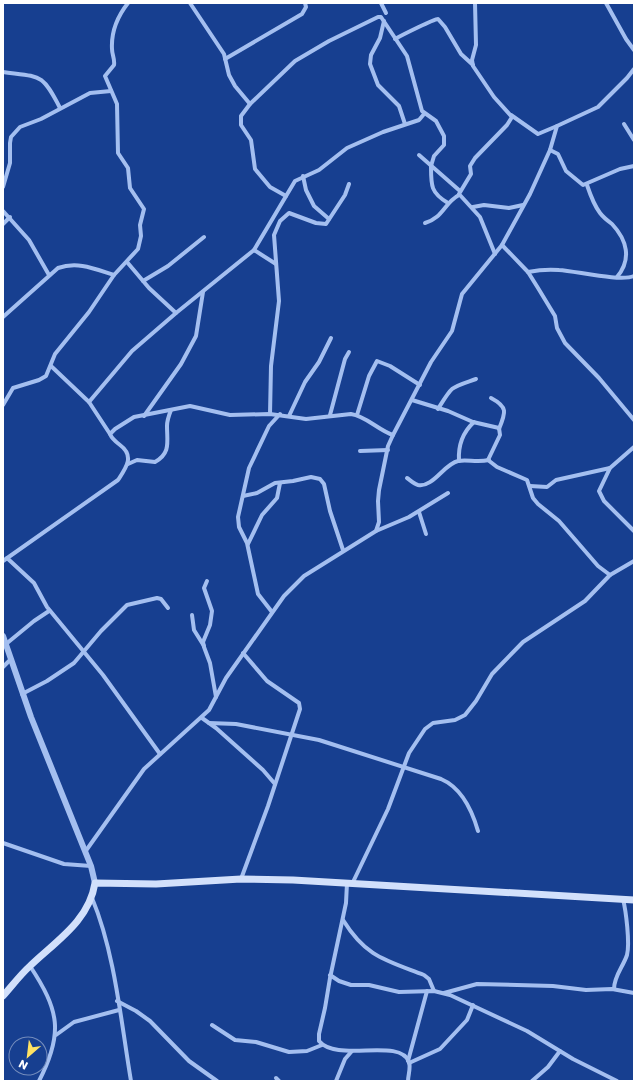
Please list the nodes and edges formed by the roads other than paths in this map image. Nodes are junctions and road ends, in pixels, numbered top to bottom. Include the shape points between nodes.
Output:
1 (128, 3) edge
2 (190, 3) edge
3 (305, 3) edge
4 (381, 3) edge
5 (475, 3) edge
6 (606, 3) edge
7 (386, 13) dead end
8 (384, 21) junction
9 (395, 39) junction
10 (634, 50) edge
11 (225, 59) junction
12 (473, 66) junction
13 (634, 68) edge
14 (3, 72) edge
15 (111, 91) junction
16 (250, 104) junction
17 (60, 108) junction
18 (424, 114) junction
19 (511, 115) junction
20 (405, 124) junction
21 (624, 124) dead end
22 (557, 126) junction
23 (634, 140) edge
24 (550, 150) junction
25 (419, 156) dead end
26 (634, 166) edge
27 (431, 167) junction
28 (304, 176) junction
29 (349, 184) dead end
30 (587, 185) junction
31 (3, 187) edge
32 (460, 193) junction
33 (286, 196) junction
34 (448, 203) junction
35 (523, 205) junction
36 (473, 208) junction
37 (3, 211) edge
38 (10, 217) junction
39 (329, 219) junction
40 (425, 223) dead end
41 (3, 224) edge
42 (204, 237) dead end
43 (502, 245) junction
44 (254, 250) junction
45 (495, 254) junction
46 (127, 262) junction
47 (276, 264) junction
48 (528, 272) junction
49 (50, 275) junction
50 (114, 276) junction
51 (634, 276) edge
52 (617, 277) junction
53 (143, 281) junction
54 (203, 292) junction
55 (176, 313) junction
56 (3, 317) edge
57 (331, 338) dead end
58 (349, 352) dead end
59 (51, 366) junction
60 (476, 379) dead end
61 (420, 385) junction
62 (490, 398) dead end
63 (412, 400) junction
64 (89, 402) junction
65 (3, 405) edge
66 (438, 408) junction
67 (171, 410) junction
68 (270, 414) junction
69 (280, 414) junction
70 (330, 415) junction
71 (356, 415) junction
72 (144, 416) junction
73 (288, 416) junction
74 (634, 420) edge
75 (474, 422) junction
76 (499, 429) junction
77 (110, 434) junction
78 (393, 435) junction
79 (634, 447) edge
80 (388, 450) junction
81 (360, 451) dead end
82 (489, 460) junction
83 (459, 461) junction
84 (128, 464) junction
85 (610, 468) junction
86 (407, 478) dead end
87 (280, 483) junction
88 (530, 486) junction
89 (448, 493) dead end
90 (243, 496) junction
91 (419, 512) junction
92 (376, 531) junction
93 (634, 531) edge
94 (426, 534) dead end
95 (248, 544) junction
96 (343, 550) junction
97 (5, 559) edge
98 (634, 560) edge
99 (610, 575) junction
100 (207, 580) dead end
101 (168, 608) dead end
102 (49, 611) junction
103 (272, 612) junction
104 (192, 615) dead end
105 (3, 636) edge
106 (6, 644) junction
107 (204, 647) junction
108 (84, 652) junction
109 (243, 653) junction
110 (11, 659) junction
111 (3, 667) edge
112 (22, 694) junction
113 (216, 697) junction
114 (202, 718) junction
115 (209, 723) junction
116 (293, 735) junction
117 (160, 754) junction
118 (403, 766) junction
119 (275, 784) junction
120 (478, 831) dead end
121 (3, 843) edge
122 (85, 852) junction
123 (91, 866) junction
124 (241, 879) junction
125 (350, 882) junction
126 (95, 883) junction
127 (92, 898) junction
128 (623, 899) junction
129 (634, 900) edge
130 (342, 920) junction
131 (30, 966) junction
132 (330, 975) junction
133 (614, 989) junction
134 (434, 991) junction
135 (427, 992) junction
136 (444, 993) junction
137 (634, 993) edge
138 (3, 996) edge
139 (117, 1001) junction
140 (473, 1005) junction
141 (119, 1010) junction
142 (212, 1025) dead end
143 (56, 1034) junction
144 (322, 1045) junction
145 (352, 1051) junction
146 (560, 1051) junction
147 (408, 1062) junction
148 (39, 1081) edge
149 (131, 1081) edge
150 (217, 1081) edge
151 (336, 1081) edge
152 (408, 1081) edge
153 (532, 1081) edge
154 (617, 1081) edge

1 - 15 street via 114,27 114,65 105,76
2 - 11 street via 220,47
3 - 11 street via 306,7 302,14
4 - 7 street
5 - 12 street via 476,45
6 - 10 street
8 - 9 street
8 - 16 street via 381,17 375,18 309,52 295,61
8 - 20 street via 380,38 370,55 370,64 378,85 399,106
9 - 12 street via 438,19 461,54
9 - 18 street via 406,56
11 - 16 street via 235,86
12 - 19 street via 494,97
13 - 22 street via 598,107
14 - 17 street via 42,79
15 - 17 street via 90,93
15 - 46 street via 118,110 118,153 128,168 130,188 144,209 140,225 140,244
16 - 33 street via 240,120 251,140 255,169 270,187
17 - 31 street via 15,131 10,143 10,163
18 - 20 street via 419,120
18 - 27 street via 436,121 444,136 444,144 434,156
19 - 22 street via 538,134
19 - 32 street via 507,125 472,162 471,174
20 - 28 street via 347,148 319,170
21 - 23 street
22 - 24 street
24 - 30 street via 558,154 571,177 580,184
24 - 35 street
25 - 27 street
26 - 30 street via 620,169
27 - 32 street
27 - 34 street via 432,189
28 - 33 street via 295,181
28 - 39 street via 306,190 314,206
29 - 39 street
30 - 52 street via 597,209 624,243 627,257
32 - 34 street
32 - 36 street
33 - 44 street
34 - 40 street via 437,218
35 - 36 street via 500,208 484,205
35 - 43 street
36 - 45 street via 480,217
37 - 38 street
38 - 41 street
38 - 49 street via 29,240
39 - 47 street via 326,224 321,225 289,213 284,217 274,234
42 - 53 street via 168,266
43 - 45 street
43 - 48 street
44 - 47 street
44 - 54 street
45 - 61 street via 462,294 452,331 431,362
46 - 50 street
46 - 53 street
47 - 68 street via 279,301 271,366
48 - 52 street via 557,269
48 - 74 street via 550,306 565,343
49 - 50 street via 58,268 69,264 81,265
49 - 56 street
50 - 59 street via 89,312 54,354
51 - 52 street
53 - 55 street
54 - 55 street
54 - 72 street via 196,336 178,369
55 - 64 street via 123,360
57 - 73 street
58 - 70 street
59 - 64 street
59 - 65 street via 44,379 13,388
60 - 66 street via 451,388
61 - 63 street
61 - 71 street via 377,361 369,376
62 - 76 street via 499,402 504,409
63 - 66 street
63 - 78 street
64 - 77 street
66 - 75 street
67 - 68 street via 190,406 230,415
67 - 72 street
67 - 84 street via 167,423 168,447 164,455 155,462 137,460
68 - 69 street
69 - 73 street
69 - 90 street via 269,426 256,451 249,468
70 - 71 street
70 - 73 street via 315,419
71 - 78 street
72 - 77 street via 129,419
75 - 76 street
75 - 83 street via 461,441 458,450
76 - 82 street via 500,435
77 - 84 street via 126,452
78 - 80 street
79 - 85 street
80 - 81 street
80 - 92 street via 378,501 379,522
82 - 83 street
82 - 88 street via 497,467 527,480
83 - 86 street via 424,484 418,485
84 - 97 street via 118,480
85 - 88 street via 556,480 547,486
85 - 93 street via 599,491 600,495
87 - 90 street
87 - 95 street via 277,498 262,515
87 - 96 street via 312,476 320,479 326,490
88 - 99 street via 533,498 538,504 559,521 598,566
89 - 91 street
90 - 95 street via 238,522
91 - 92 street
91 - 94 street
92 - 96 street
95 - 103 street via 258,594
96 - 103 street via 304,576
97 - 102 street via 34,583
98 - 99 street
99 - 118 street via 586,601 523,642 492,674 465,716 433,723 425,729 417,738
100 - 107 street via 204,588 212,616 203,642
101 - 108 street via 157,598 129,604
102 - 106 street
102 - 108 street
103 - 109 street
104 - 107 street via 194,630
105 - 106 street
106 - 110 street
107 - 113 street via 210,663
108 - 112 street via 66,670
108 - 117 street
109 - 113 street
109 - 116 street via 267,681 299,704
110 - 111 street
110 - 112 street
112 - 122 street
113 - 114 street
114 - 115 street
114 - 117 street
115 - 116 street via 236,724
115 - 119 street
116 - 118 street via 319,740
116 - 119 street
117 - 122 street via 131,785
118 - 120 street via 447,782 458,790 472,811
118 - 125 street via 388,809
119 - 124 street
121 - 123 street via 64,864
122 - 123 street
123 - 126 street
124 - 125 main road
124 - 126 main road via 156,884
125 - 128 main road
125 - 130 street
126 - 127 main road
127 - 131 main road via 71,929
127 - 139 street via 100,917 109,954
128 - 129 main road
128 - 133 street via 628,948 616,976
130 - 132 street
130 - 134 street via 364,948 381,958 424,975 429,979
131 - 138 main road
131 - 143 street via 42,984 56,1018
132 - 135 street via 351,985 398,992
132 - 144 street via 326,1008 318,1037
133 - 136 street via 586,990 553,986 477,984
133 - 137 street
134 - 135 street
134 - 136 street
135 - 147 street
136 - 140 street
139 - 141 street
139 - 150 street via 150,1021 189,1061
140 - 146 street via 527,1031
140 - 147 street via 467,1020 440,1049
141 - 143 street via 74,1022
141 - 149 street
142 - 144 street via 235,1040 256,1042 289,1052 307,1051
143 - 148 street via 51,1055
144 - 145 street
145 - 147 street via 382,1049 398,1053
145 - 151 street via 345,1059
146 - 153 street via 548,1067
146 - 154 street
147 - 152 street

